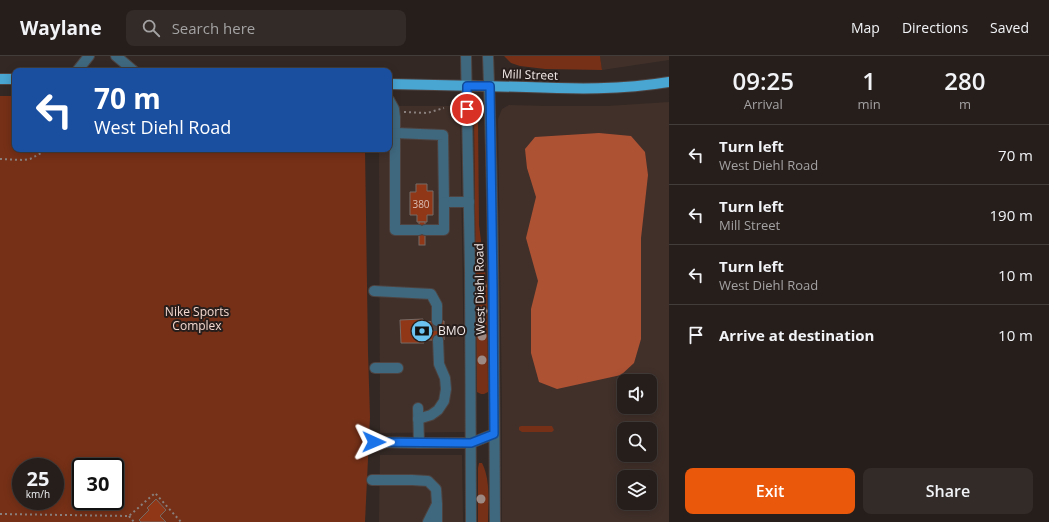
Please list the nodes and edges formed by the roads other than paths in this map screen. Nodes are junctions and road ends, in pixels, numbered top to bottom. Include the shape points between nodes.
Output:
1 (89, 56) edge
2 (116, 56) edge
3 (466, 56) edge
4 (488, 56) edge
5 (79, 68) edge
6 (130, 68) edge
7 (0, 79) edge
8 (12, 79) edge
9 (669, 82) edge
10 (392, 84) edge
11 (467, 86) junction
12 (490, 86) junction
13 (392, 105) edge
14 (392, 134) edge
15 (444, 202) junction
16 (469, 202) junction
17 (374, 291) dead end
18 (437, 321) tunnel mouth
19 (438, 340) tunnel mouth
20 (374, 368) dead end
21 (398, 368) dead end
22 (418, 408) dead end
23 (418, 419) junction
24 (494, 434) junction
25 (374, 442) dead end
26 (419, 443) junction
27 (471, 443) junction
28 (372, 480) dead end
29 (437, 504) junction
30 (429, 522) edge
31 (437, 522) edge
32 (470, 522) edge
33 (495, 522) edge

1 - 5 street
2 - 6 street
3 - 11 street, West Diehl Road
4 - 12 street, West Diehl Road
7 - 8 main road
9 - 12 main road, Mill Street via 584,89
10 - 11 main road, Mill Street
11 - 12 main road, Mill Street
11 - 16 street, West Diehl Road
12 - 24 street, West Diehl Road
13 - 14 street
14 - 15 street via 443,135
14 - 15 street via 395,230 444,230
15 - 16 street
16 - 27 street, West Diehl Road
17 - 18 street via 431,294 437,305
19 - 23 street via 439,364 445,378 444,401 431,415
20 - 21 street
22 - 23 street
23 - 26 street
24 - 27 street
24 - 33 street, West Diehl Road
25 - 26 street
26 - 27 street
27 - 32 street, West Diehl Road
28 - 29 street via 428,481 436,489
29 - 30 street
29 - 31 street

